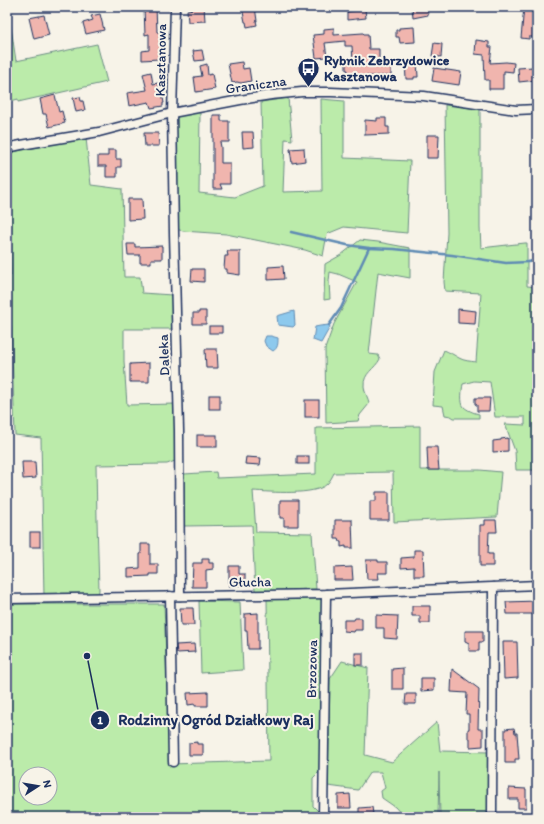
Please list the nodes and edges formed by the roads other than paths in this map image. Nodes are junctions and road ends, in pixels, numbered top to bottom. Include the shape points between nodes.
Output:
1 (175, 7) edge
2 (537, 109) edge
3 (172, 113) junction
4 (7, 148) edge
5 (537, 586) edge
6 (493, 588) junction
7 (326, 594) junction
8 (170, 596) junction
9 (180, 596) junction
10 (7, 599) edge
11 (173, 762) dead end
12 (323, 817) edge
13 (492, 817) edge

1 - 3 street, Kasztanowa
2 - 3 street, Graniczna via 516,110 424,96 302,92
3 - 4 street, Graniczna via 99,132
3 - 9 street, Daleka
5 - 6 street, Głucha
6 - 7 street, Głucha
6 - 13 street
7 - 9 street, Głucha
7 - 12 street, Brzozowa
8 - 9 street, Głucha
8 - 10 street, Głucha
8 - 11 street

